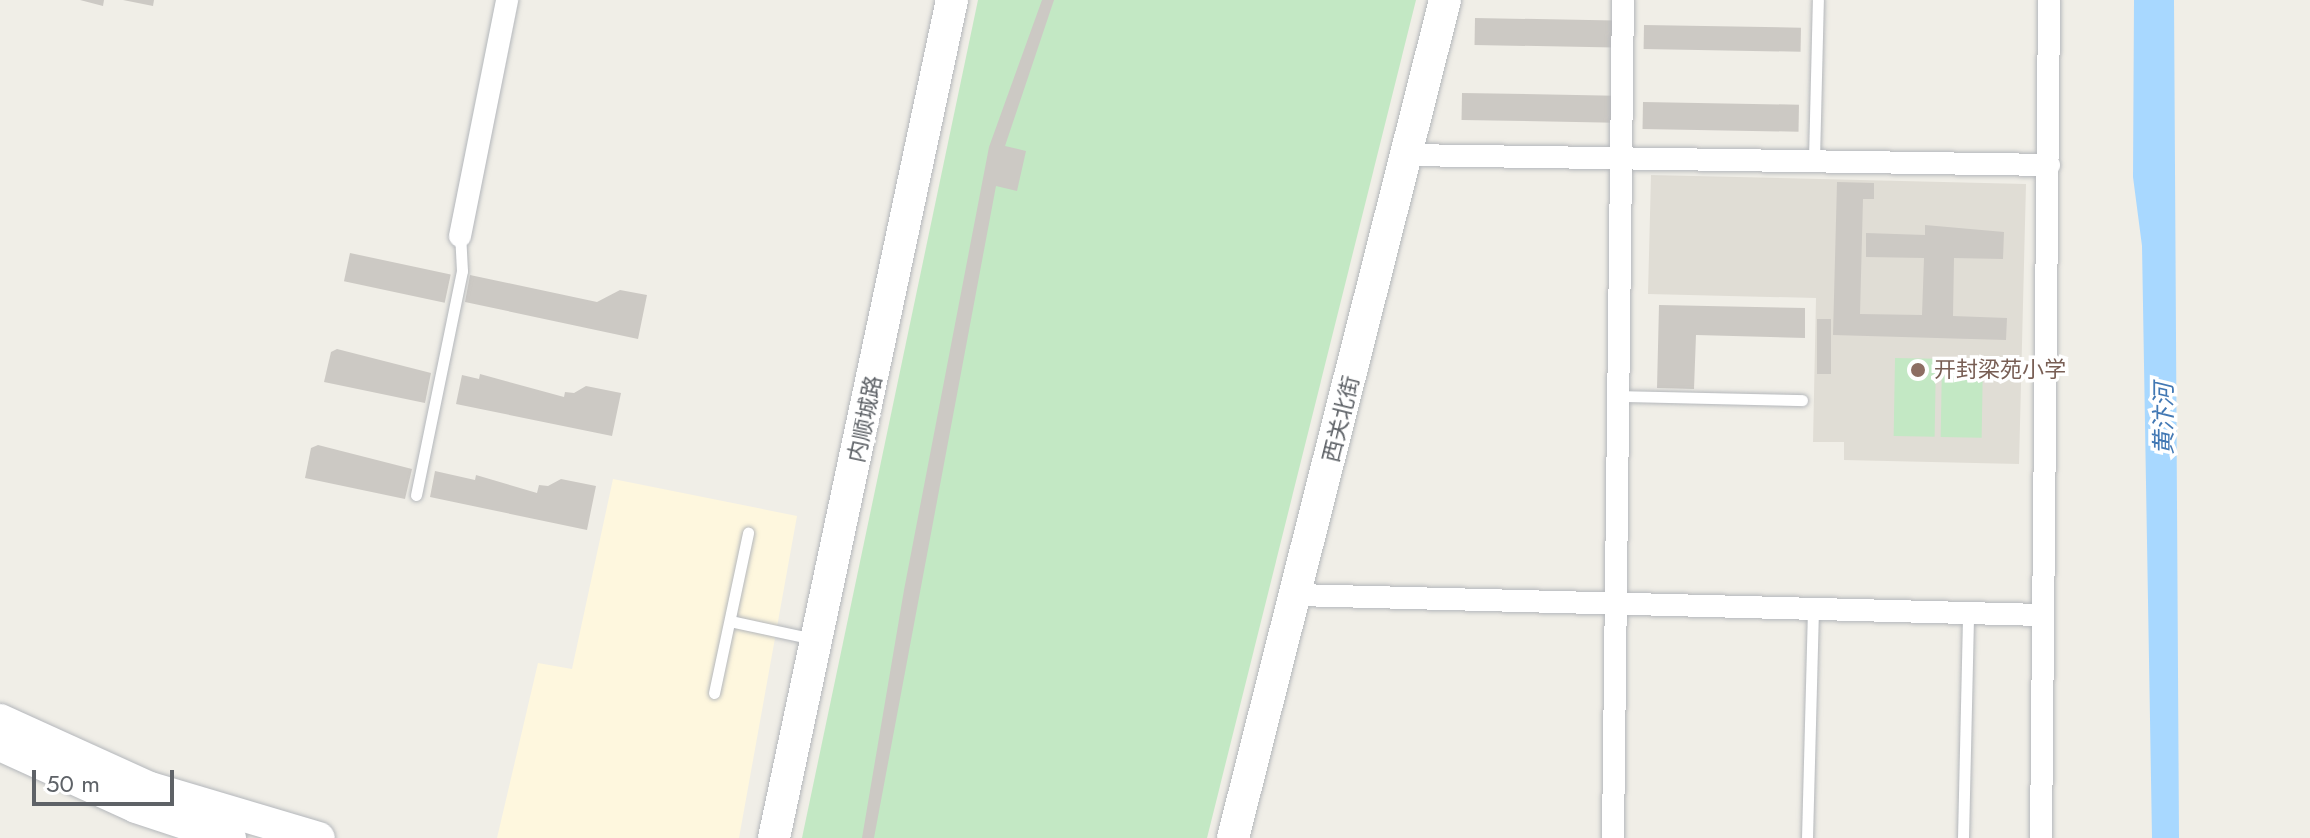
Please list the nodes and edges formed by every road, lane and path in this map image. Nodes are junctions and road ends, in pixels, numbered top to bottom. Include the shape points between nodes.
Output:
1 (507, 0) edge
2 (952, 0) edge
3 (1445, 0) edge
4 (1623, 0) edge
5 (1818, 0) edge
6 (2049, 0) edge
7 (1407, 155) junction
8 (1620, 157) junction
9 (1814, 159) junction
10 (2049, 165) junction
11 (460, 236) joint
12 (1620, 396) junction
13 (1802, 400) dead end
14 (416, 495) dead end
15 (748, 533) dead end
16 (1297, 595) junction
17 (1617, 603) junction
18 (1813, 609) junction
19 (1968, 613) junction
20 (2043, 615) junction
21 (730, 621) junction
22 (818, 640) junction
23 (714, 693) dead end
24 (0, 720) edge
25 (0, 745) edge
26 (230, 838) edge
27 (319, 838) edge
28 (774, 838) edge
29 (1233, 838) edge
30 (1613, 838) edge
31 (1807, 838) edge
32 (1963, 838) edge
33 (2041, 838) edge

1 - 11 street
2 - 22 street, 内顺城路
3 - 7 street, 西关北街
4 - 8 street
5 - 9 lane
6 - 10 street
7 - 8 street
7 - 16 street, 西关北街
8 - 9 street
8 - 12 street
9 - 10 street
10 - 20 street
11 - 14 lane via 462,271
12 - 13 lane
12 - 17 street
15 - 21 lane
16 - 17 street
16 - 29 street, 西关北街
17 - 18 street
17 - 30 street
18 - 19 street
18 - 31 lane
19 - 20 street
19 - 32 lane
20 - 33 street
21 - 22 lane
21 - 23 lane
22 - 28 street, 内顺城路
24 - 27 street via 150,788
25 - 26 street via 136,807

